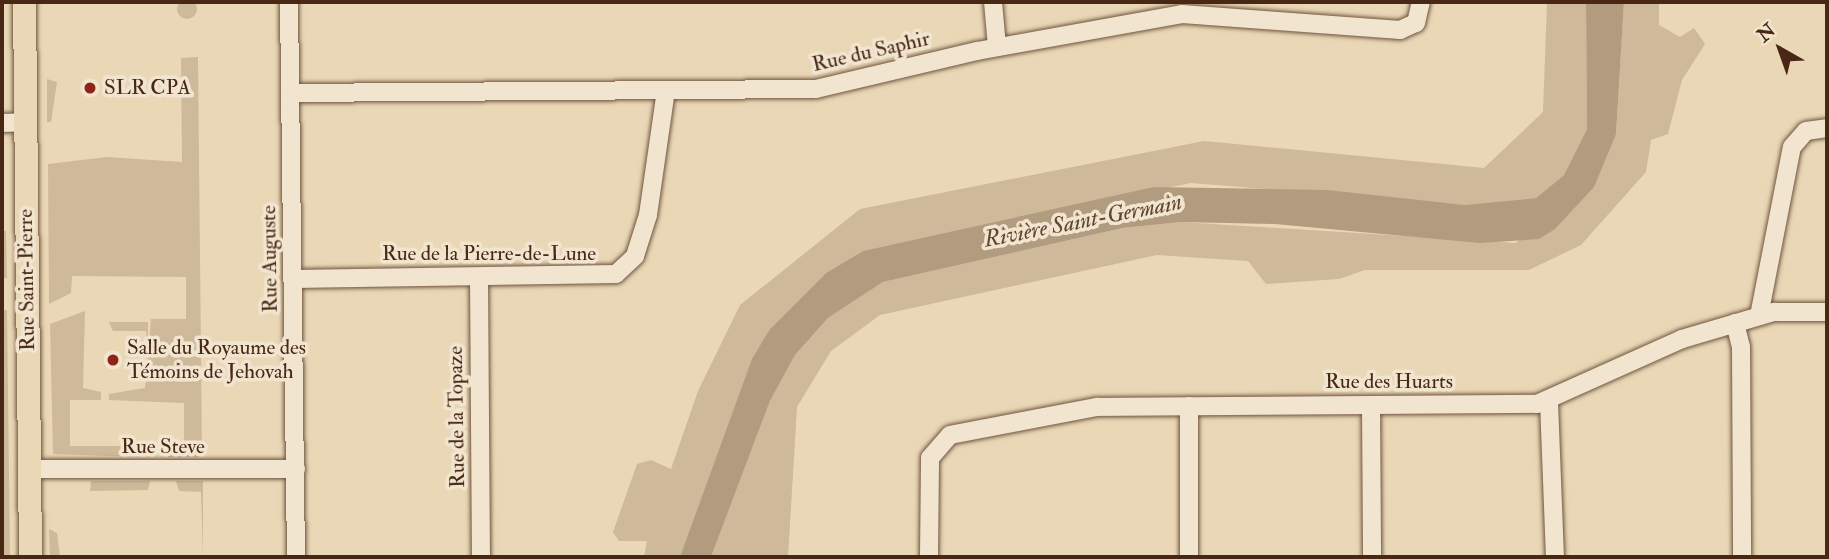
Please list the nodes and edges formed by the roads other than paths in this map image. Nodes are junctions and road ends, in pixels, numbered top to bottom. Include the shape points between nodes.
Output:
1 (24, 2) edge
2 (289, 2) edge
3 (993, 2) edge
4 (1421, 2) edge
5 (1194, 7) edge
6 (997, 47) junction
7 (666, 90) junction
8 (290, 93) junction
9 (13, 122) edge
10 (1827, 128) edge
11 (478, 276) junction
12 (293, 279) junction
13 (1827, 312) edge
14 (1759, 316) junction
15 (1735, 323) junction
16 (1549, 402) junction
17 (1371, 405) junction
18 (1189, 406) junction
19 (29, 469) junction
20 (296, 469) junction
21 (30, 557) edge
22 (296, 557) edge
23 (481, 557) edge
24 (929, 557) edge
25 (1189, 557) edge
26 (1372, 557) edge
27 (1555, 557) edge
28 (1742, 557) edge

1 - 9 main road, Rue Saint-Pierre
2 - 8 street, Rue Auguste
3 - 6 street
4 - 5 street, Rue du Saphir via 1413,27
5 - 6 street, Rue du Saphir
6 - 7 street, Rue du Saphir via 816,89
7 - 8 street, Rue du Saphir
7 - 11 street, Rue de la Pierre-de-Lune via 652,199 626,267 604,277
8 - 12 street, Rue Auguste
9 - 19 main road, Rue Saint-Pierre
10 - 14 street via 1806,131 1792,147
11 - 12 street, Rue de la Pierre-de-Lune
11 - 23 street, Rue de la Topaze
12 - 20 street, Rue Auguste
13 - 14 street, Rue des Huarts
14 - 15 street, Rue des Huarts
15 - 16 street, Rue des Huarts via 1666,345
15 - 28 street via 1741,347
16 - 17 street, Rue des Huarts
16 - 27 street
17 - 18 street, Rue des Huarts
17 - 26 street
18 - 24 street, Rue des Huarts via 1087,408 937,443 929,466
18 - 25 street
19 - 20 street, Rue Steve
19 - 21 main road, Rue Saint-Pierre
20 - 22 street, Rue Auguste

